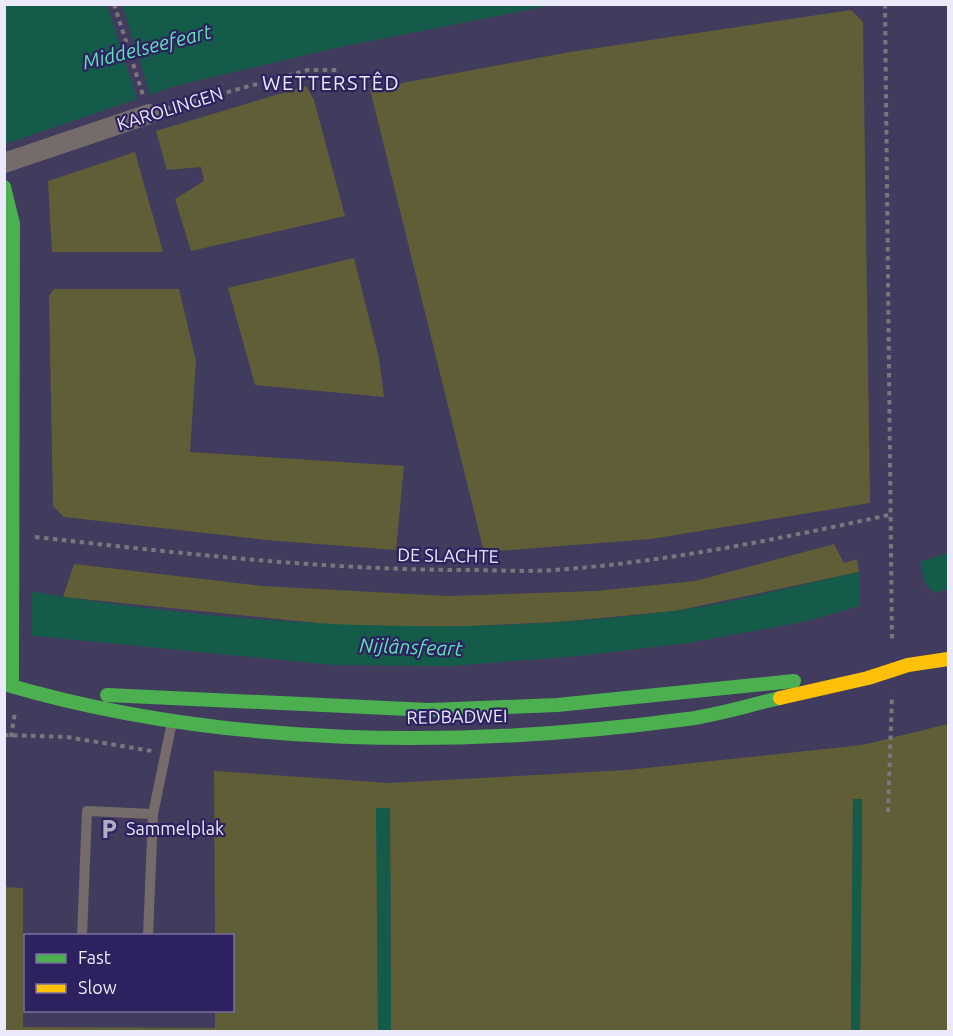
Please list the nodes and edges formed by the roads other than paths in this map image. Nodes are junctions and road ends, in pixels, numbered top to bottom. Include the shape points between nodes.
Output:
1 (147, 109) road end
2 (4, 163) edge
3 (4, 187) edge
4 (948, 648) edge
5 (948, 659) edge
6 (926, 660) junction
7 (885, 670) junction
8 (8, 684) edge
9 (27, 689) junction
10 (177, 698) junction
11 (172, 722) junction
12 (153, 814) junction
13 (82, 934) edge
14 (148, 934) edge

1 - 2 street, KAROLINGEN
3 - 8 street via 12,224 13,575
4 - 6 street, REDBADWEI
5 - 6 street, REDBADWEI
6 - 7 street, REDBADWEI
7 - 10 street, REDBADWEI via 624,699 499,708 366,709
7 - 11 street, REDBADWEI via 857,681 689,719 580,730 447,737 327,736
8 - 9 street, REDBADWEI
9 - 10 street, REDBADWEI
9 - 11 street, REDBADWEI via 55,699
10 - 11 lane
11 - 12 lane
12 - 13 lane via 87,812
12 - 14 lane

